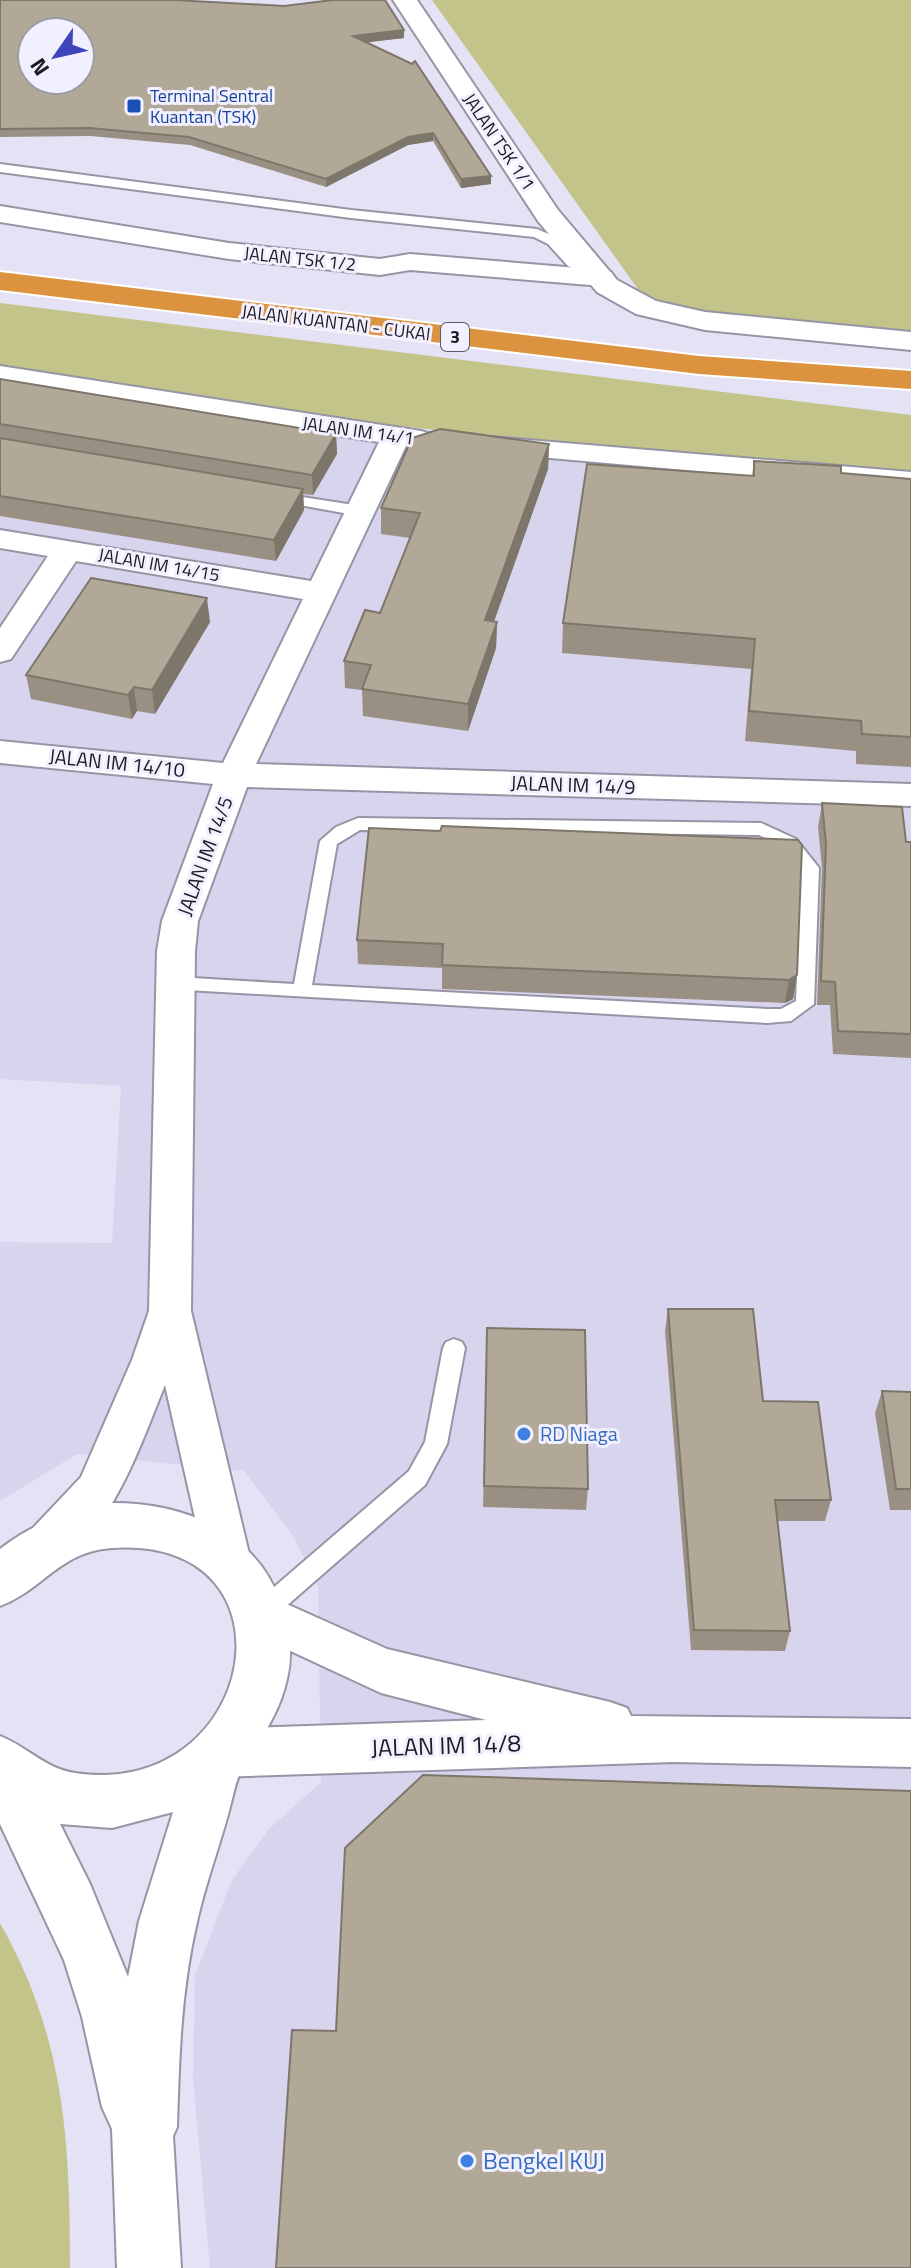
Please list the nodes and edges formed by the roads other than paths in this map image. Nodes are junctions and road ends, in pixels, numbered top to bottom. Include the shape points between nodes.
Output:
1 (405, 0) edge
2 (0, 168) edge
3 (0, 214) edge
4 (0, 258) edge
5 (602, 278) junction
6 (0, 281) edge
7 (911, 341) edge
8 (911, 358) edge
9 (0, 374) edge
10 (911, 380) edge
11 (395, 438) junction
12 (911, 481) edge
13 (266, 495) edge
14 (360, 511) junction
15 (0, 539) edge
16 (68, 550) junction
17 (319, 592) junction
18 (3, 643) edge
19 (0, 752) edge
20 (234, 775) junction
21 (911, 795) edge
22 (176, 984) junction
23 (302, 991) junction
24 (170, 1311) junction
25 (454, 1348) dead end
26 (228, 1562) junction
27 (18, 1564) edge
28 (260, 1614) junction
29 (673, 1738) junction
30 (911, 1743) edge
31 (219, 1753) junction
32 (0, 1762) edge
33 (0, 1771) edge
34 (142, 2130) junction
35 (149, 2268) edge

1 - 5 street, JALAN TSK 1/1 via 548,215
2 - 5 lane via 351,214 527,231 553,241 573,263
3 - 5 street, JALAN TSK 1/2 via 229,251 350,264 390,267 410,262
4 - 8 highway, JALAN KUANTAN - CUKAI / 3 via 383,306
5 - 7 street, JALAN TSK 1/1 via 627,300 674,316
6 - 10 highway, JALAN KUANTAN - CUKAI / 3 via 699,365
9 - 11 street, JALAN IM 14/1
11 - 12 street, JALAN IM 14/1
11 - 14 street, JALAN IM 14/5
13 - 14 lane
14 - 17 street, JALAN IM 14/5
15 - 16 street, JALAN IM 14/15
16 - 17 street, JALAN IM 14/15
16 - 18 street
17 - 20 street, JALAN IM 14/5
19 - 20 street, JALAN IM 14/10
20 - 21 street, JALAN IM 14/9
20 - 22 street, JALAN IM 14/5 via 180,921
22 - 23 lane
22 - 24 street, JALAN IM 14/5
23 - 23 lane via 784,1016 805,1004 810,868 800,850 761,829 358,824 329,841
24 - 26 street
24 - 27 street via 98,1490
25 - 28 lane via 436,1444 417,1478
26 - 27 street via 175,1531 112,1524 79,1531
26 - 28 street
28 - 29 street, JALAN IM 14/8 via 381,1670
28 - 31 street via 265,1645 262,1677 251,1709
29 - 30 street, JALAN IM 14/8
29 - 31 street, JALAN IM 14/8
31 - 32 street via 187,1777 151,1794 111,1802 72,1799 35,1788
31 - 34 street via 168,1921 151,2013
33 - 34 street via 36,1834 87,1947
34 - 35 street

